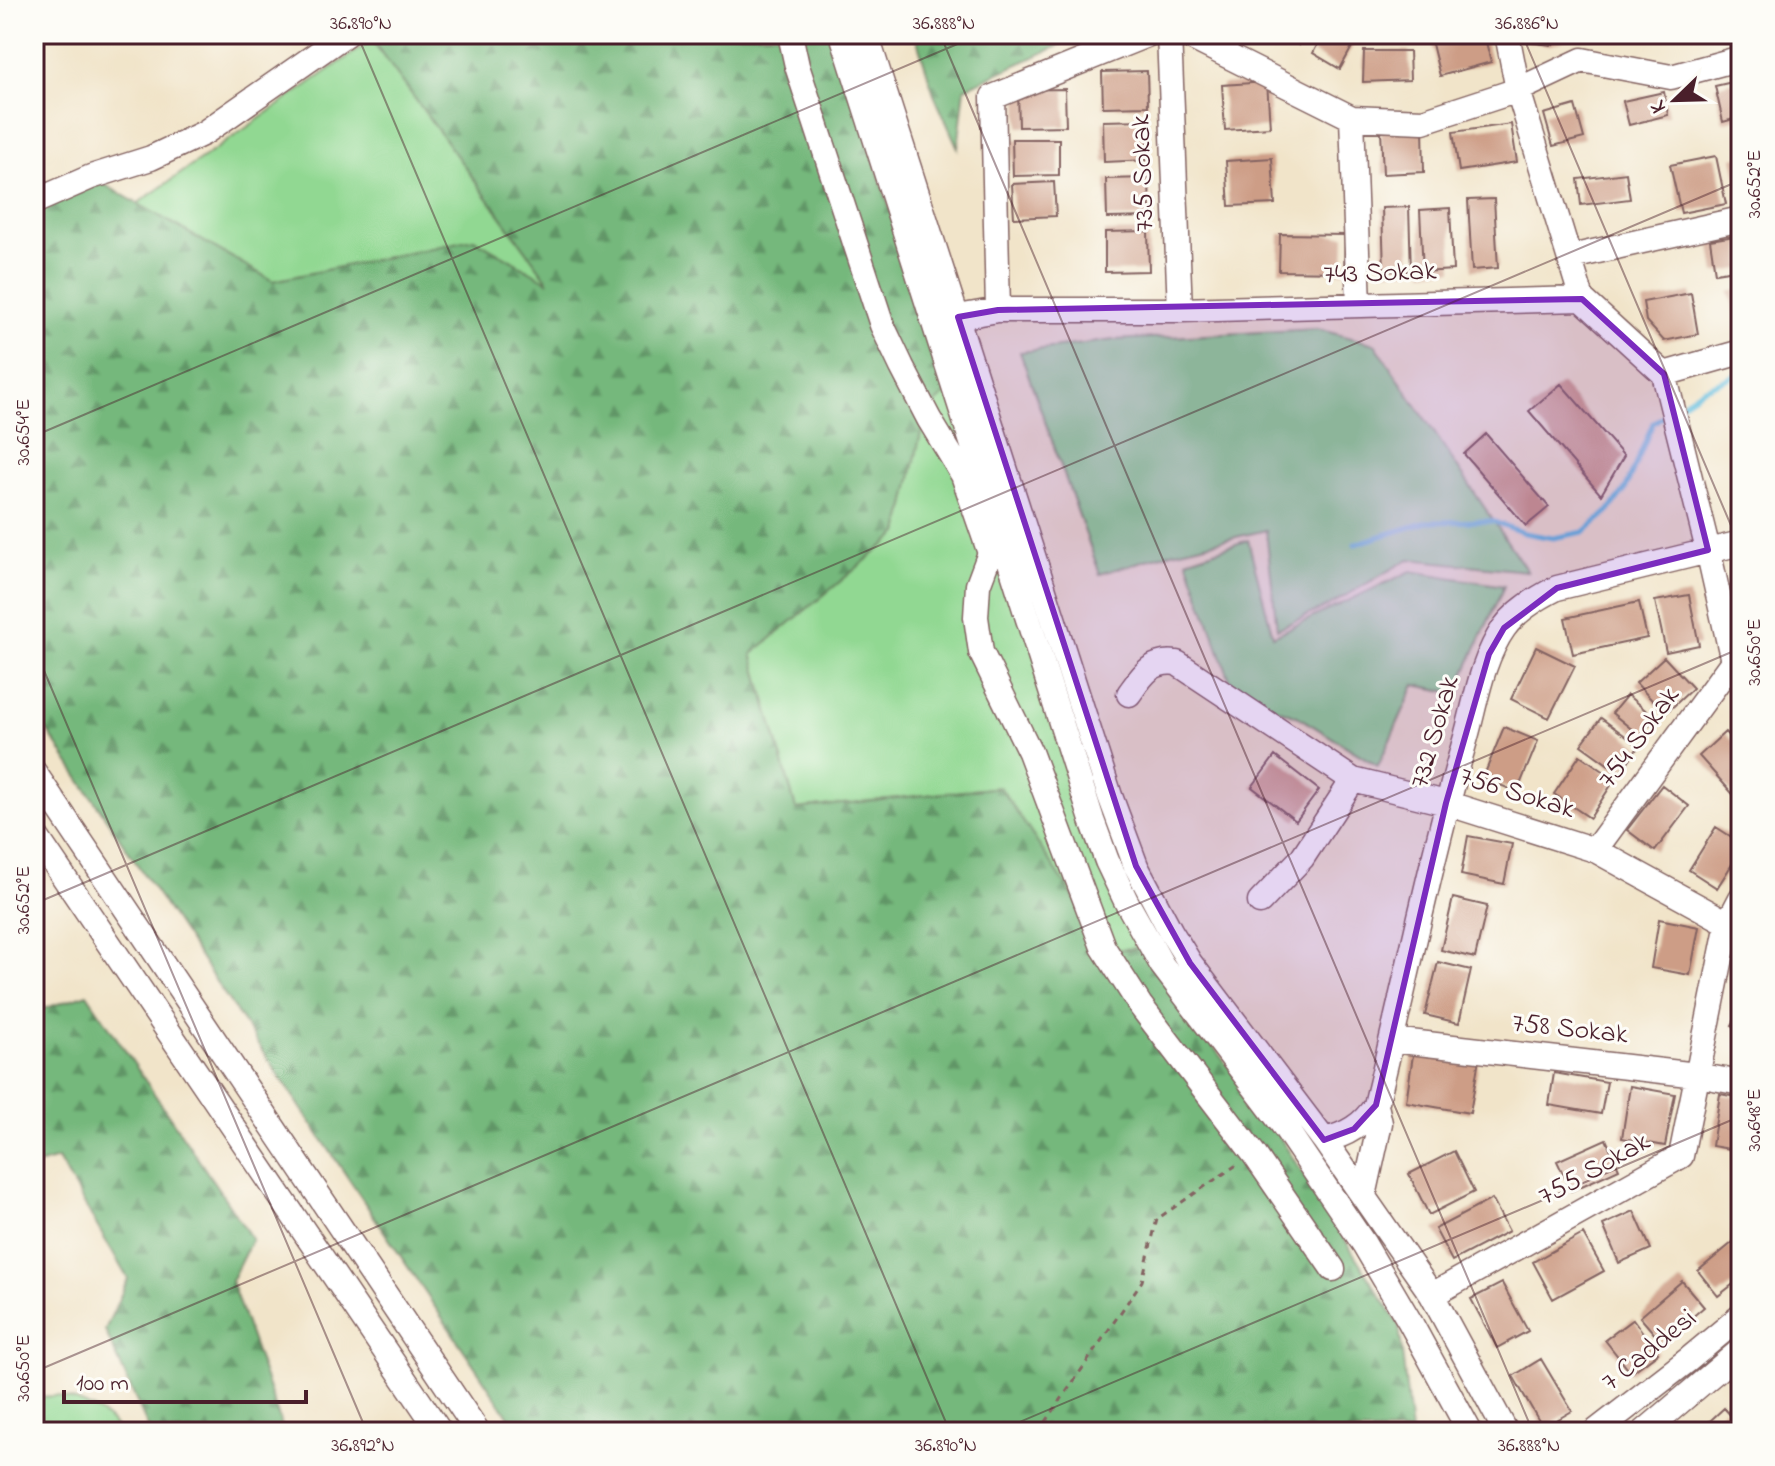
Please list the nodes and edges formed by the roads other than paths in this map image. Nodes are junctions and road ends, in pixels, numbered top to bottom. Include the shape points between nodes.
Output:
1 (346, 34) edge
2 (790, 34) edge
3 (842, 34) edge
4 (866, 34) edge
5 (1149, 34) edge
6 (1169, 34) edge
7 (1184, 34) edge
8 (1507, 34) edge
9 (1741, 58) edge
10 (1518, 90) junction
11 (1352, 118) junction
12 (34, 202) edge
13 (1741, 219) edge
14 (1571, 257) junction
15 (1582, 299) junction
16 (1359, 305) junction
17 (998, 310) junction
18 (1180, 310) junction
19 (958, 317) junction
20 (1741, 352) edge
21 (1664, 374) junction
22 (1741, 543) edge
23 (1708, 550) junction
24 (1737, 664) edge
25 (1129, 694) dead end
26 (34, 772) edge
27 (1353, 780) junction
28 (1446, 803) junction
29 (34, 833) edge
30 (1595, 850) junction
31 (1741, 898) edge
32 (1260, 902) dead end
33 (1728, 923) junction
34 (1392, 1040) junction
35 (1697, 1075) junction
36 (1741, 1083) edge
37 (1376, 1105) junction
38 (1324, 1140) junction
39 (1364, 1196) junction
40 (1333, 1269) dead end
41 (1432, 1295) junction
42 (1741, 1316) edge
43 (1741, 1350) edge
44 (440, 1432) edge
45 (478, 1432) edge
46 (1470, 1432) edge
47 (1506, 1432) edge
48 (1595, 1432) edge
49 (1644, 1432) edge

1 - 12 street via 204,133
2 - 40 street via 882,325 963,475 990,553 978,585 981,652 1030,752 1103,947
3 - 46 street via 1107,861 1162,965 1286,1129 1364,1244
4 - 19 street
5 - 17 street via 993,97
6 - 18 street, 735 Sokak
7 - 11 street
8 - 10 street
9 - 10 street via 1671,77 1582,60
10 - 11 street via 1423,121
10 - 14 street
11 - 16 street
13 - 14 street
14 - 15 street
15 - 16 street, 743 Sokak
15 - 21 street
16 - 18 street, 743 Sokak
17 - 18 street, 743 Sokak
17 - 19 street, 743 Sokak
19 - 38 street via 1136,866 1190,963
20 - 21 street
21 - 23 street
22 - 23 street, 732 Sokak
23 - 24 street
23 - 28 street, 732 Sokak via 1557,588 1519,611 1489,654
24 - 30 street, 754 Sokak
25 - 27 street, 756 Sokak via 1153,665 1177,663
26 - 45 street
27 - 28 street, 756 Sokak
27 - 32 street via 1302,858
28 - 30 street, 756 Sokak
28 - 34 street, 732 Sokak
29 - 44 street
30 - 33 street, 756 Sokak
31 - 33 street, 755 Sokak
33 - 35 street, 755 Sokak
34 - 35 street, 758 Sokak
34 - 37 street, 732 Sokak
35 - 36 street, 758 Sokak
35 - 41 street, 755 Sokak via 1681,1156
37 - 38 street via 1354,1129
37 - 39 street, 732 Sokak via 1380,1123
38 - 39 street
39 - 41 street
41 - 47 street
42 - 48 street, 7 Caddesi
43 - 49 street

